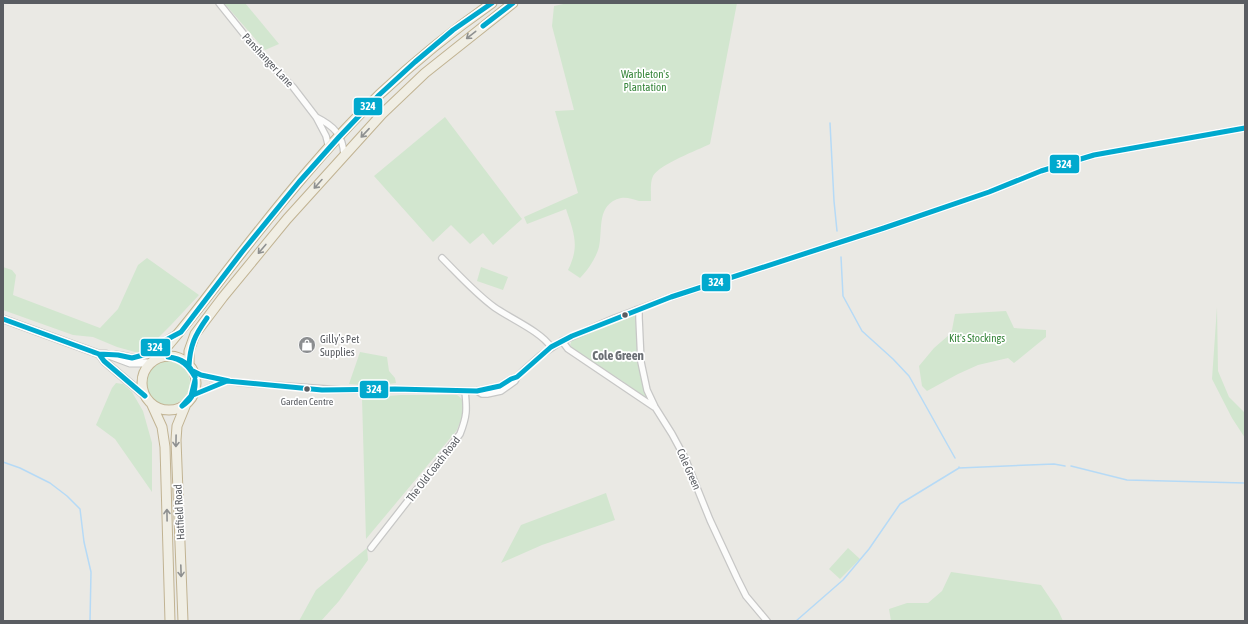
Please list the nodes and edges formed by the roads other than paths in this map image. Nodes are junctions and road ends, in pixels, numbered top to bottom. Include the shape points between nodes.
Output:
1 (219, 3) edge
2 (492, 3) edge
3 (513, 3) edge
4 (316, 117) junction
5 (1245, 128) edge
6 (339, 137) junction
7 (329, 148) junction
8 (344, 155) junction
9 (442, 258) dead end
10 (636, 310) junction
11 (3, 319) edge
12 (181, 332) junction
13 (562, 341) junction
14 (552, 347) junction
15 (102, 354) junction
16 (153, 361) junction
17 (191, 369) junction
18 (227, 381) junction
19 (465, 391) junction
20 (193, 395) junction
21 (145, 396) junction
22 (186, 404) junction
23 (152, 405) junction
24 (654, 407) junction
25 (371, 548) dead end
26 (170, 621) edge
27 (183, 621) edge
28 (767, 621) edge

1 - 4 street, Panshanger Lane
2 - 6 highway via 415,62
3 -> 8 highway via 425,73
4 - 6 street, Panshanger Lane via 335,130
4 - 7 street, Panshanger Lane
5 - 10 street via 1094,155
6 - 7 highway
6 - 8 street
7 - 12 highway via 242,252
8 -> 17 highway via 222,297 195,334 189,350
9 - 14 street via 493,306 540,335
10 - 13 street
10 - 24 street, Cole Green via 639,313 642,374
11 - 15 main road
12 - 15 main road via 142,356 132,358
12 - 16 highway
13 - 14 street
13 - 24 street via 568,349
14 - 19 street via 517,376 500,386
15 - 16 main road via 125,362
15 - 21 main road via 104,361
16 - 17 highway via 170,356 184,361
16 - 21 highway via 146,368 142,382
17 - 18 street via 201,375
17 - 20 highway via 195,379
18 - 19 street via 328,390
18 - 20 street
19 - 25 street, The Old Coach Road via 467,411 460,434
20 - 22 highway
21 - 23 highway
22 - 23 highway via 178,409 169,410
22 -> 27 highway, Hatfield Road via 177,426 176,440
26 -> 23 highway, Hatfield Road via 165,447 162,427
24 - 28 street, Cole Green via 685,458 710,520 746,596

